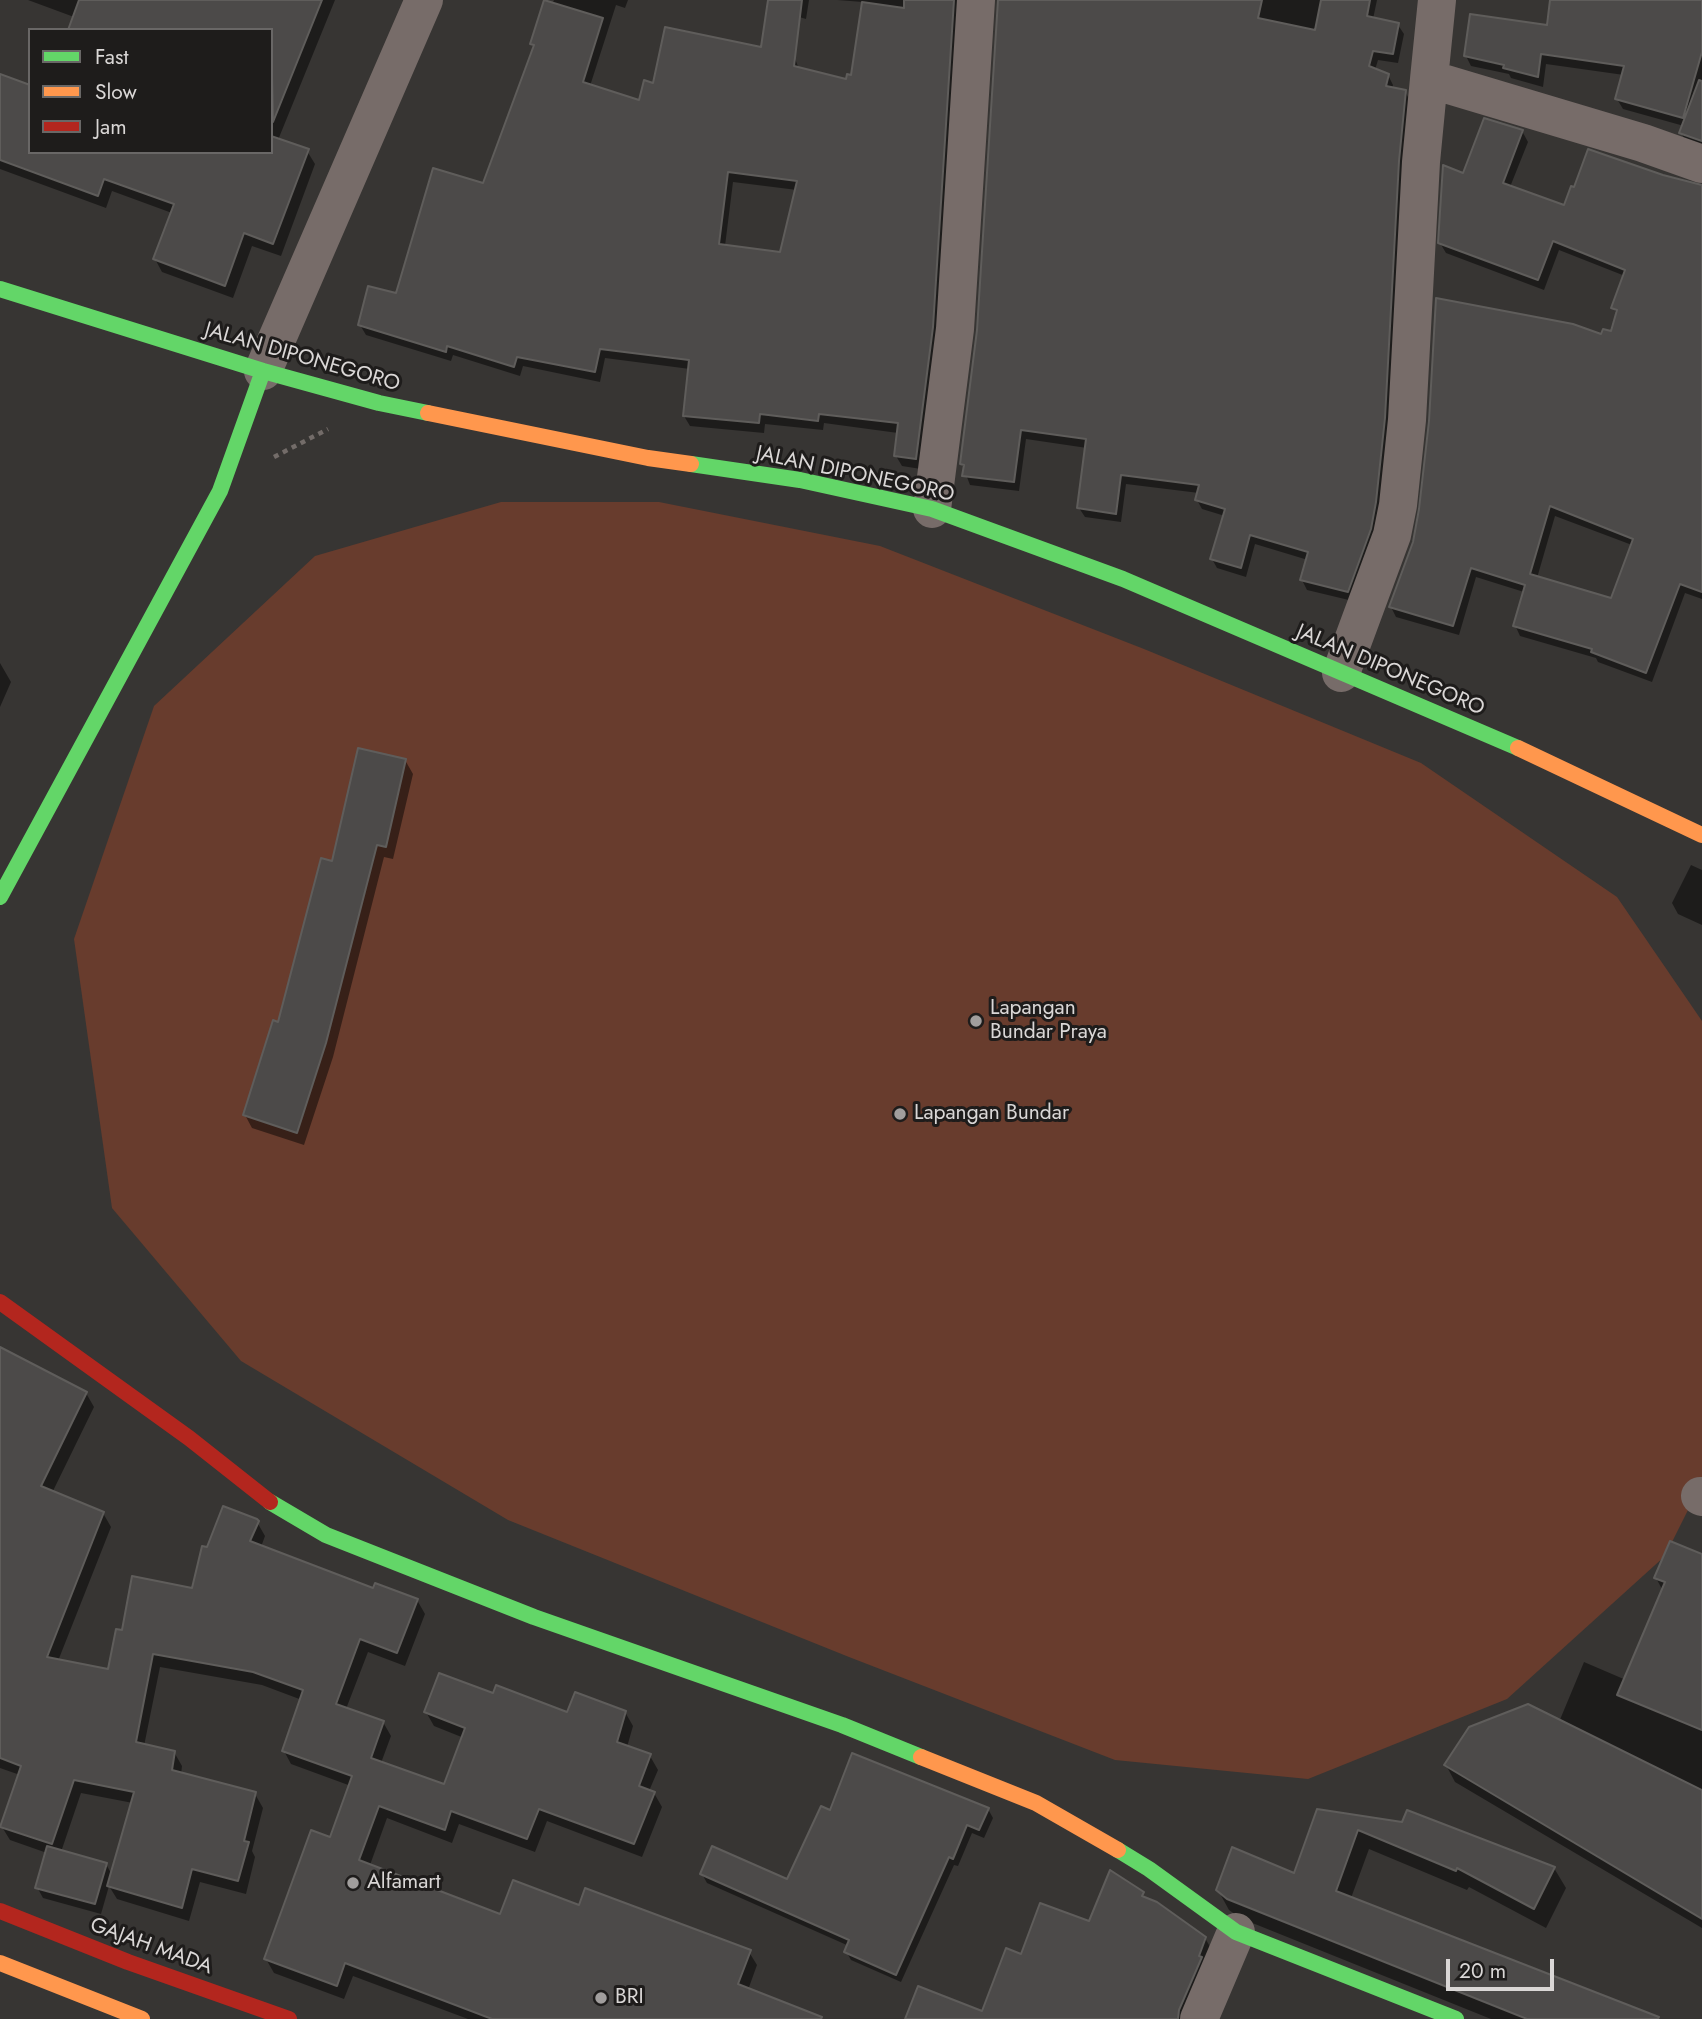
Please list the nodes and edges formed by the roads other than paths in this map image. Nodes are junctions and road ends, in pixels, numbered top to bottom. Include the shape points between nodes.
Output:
1 (424, 0) edge
2 (976, 0) edge
3 (1437, 0) edge
4 (1429, 79) junction
5 (1702, 164) edge
6 (0, 289) edge
7 (263, 371) junction
8 (932, 509) junction
9 (1341, 673) junction
10 (1702, 835) edge
11 (0, 897) edge
12 (0, 1302) edge
13 (0, 1911) edge
14 (1236, 1932) junction
15 (0, 1963) edge
16 (137, 2018) edge
17 (289, 2019) edge
18 (1199, 2019) edge
19 (1456, 2019) edge

1 - 7 street
2 - 8 street via 955,329
3 - 4 street
4 - 5 street
4 - 9 street via 1397,513
6 - 7 main road, JALAN DIPONEGORO
7 - 8 main road, JALAN DIPONEGORO via 379,403 648,458 800,480
7 - 11 main road via 220,491
8 - 9 main road, JALAN DIPONEGORO via 1123,579
9 - 10 main road, JALAN DIPONEGORO via 1540,758
12 - 14 main road via 270,1502 326,1535 534,1616 842,1725 1035,1803 1139,1863
13 - 17 main road, GAJAH MADA
14 - 18 street
14 - 19 main road
15 - 16 main road

